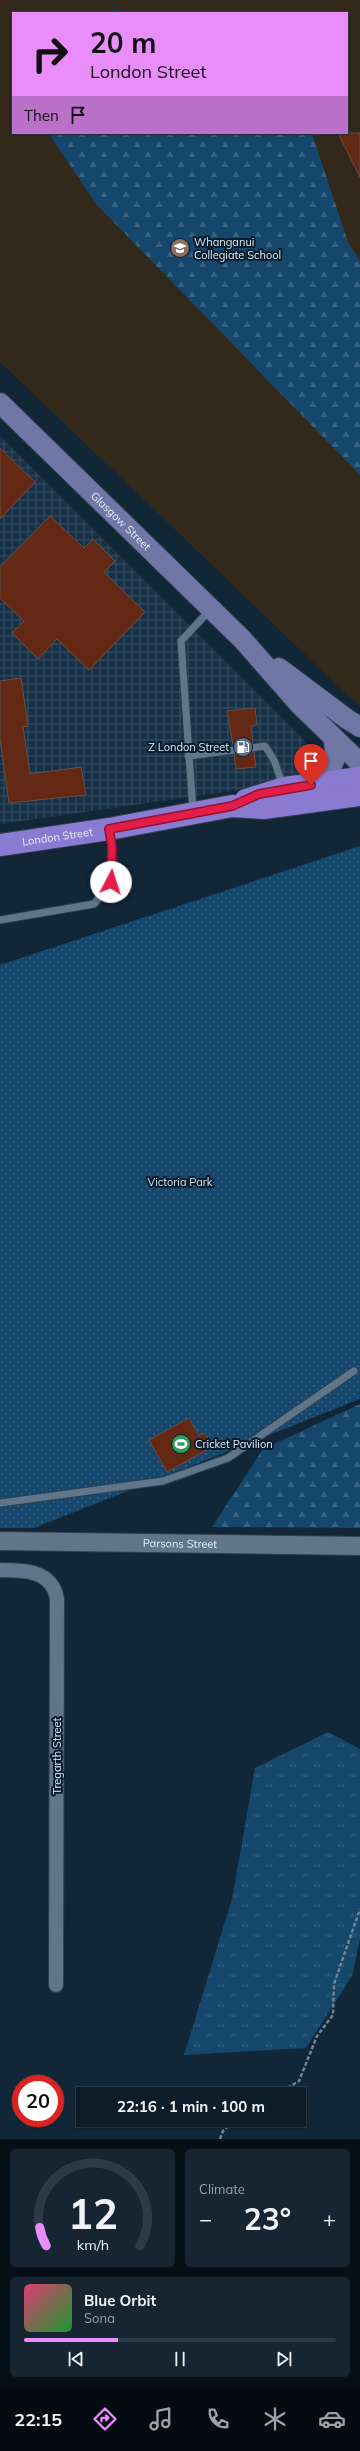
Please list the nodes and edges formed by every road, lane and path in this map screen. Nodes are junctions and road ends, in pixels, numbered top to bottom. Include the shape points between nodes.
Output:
1 (0, 402) edge
2 (210, 610) junction
3 (242, 640) junction
4 (360, 727) edge
5 (334, 738) junction
6 (188, 756) junction
7 (360, 764) edge
8 (360, 778) edge
9 (325, 783) junction
10 (284, 788) junction
11 (360, 795) edge
12 (232, 806) junction
13 (193, 813) junction
14 (109, 829) junction
15 (0, 845) edge
16 (0, 920) edge
17 (354, 1371) dead end
18 (0, 1503) edge
19 (0, 1541) edge
20 (360, 1546) edge
21 (0, 1570) edge
22 (360, 1909) edge
23 (56, 1985) dead end
24 (289, 2087) edge
25 (227, 2127) edge
26 (220, 2139) edge

1 - 2 main road, Glasgow Street
2 - 3 main road, Glasgow Street
2 - 6 lane via 181,641
3 - 4 main road, Glasgow Street
3 - 5 main road, Glasgow Street via 299,704
5 - 7 main road, Glasgow Street
5 - 9 main road via 334,765
6 - 10 lane via 265,746 274,760
6 - 13 lane
8 - 9 highway, London Street
9 - 10 highway, London Street
10 - 12 highway, London Street via 259,794
11 - 12 highway, London Street via 264,808
12 - 13 highway, London Street
13 - 14 highway, London Street
14 - 15 highway, London Street
14 - 16 lane via 112,847 111,882 94,904
17 - 18 lane via 228,1458 163,1481
19 - 20 street, Parsons Street
21 - 23 street, Tregarth Street via 31,1572 44,1576 50,1581 57,1599
22 - 24 path via 334,1984 333,2015 318,2036 299,2081
25 - 26 path

